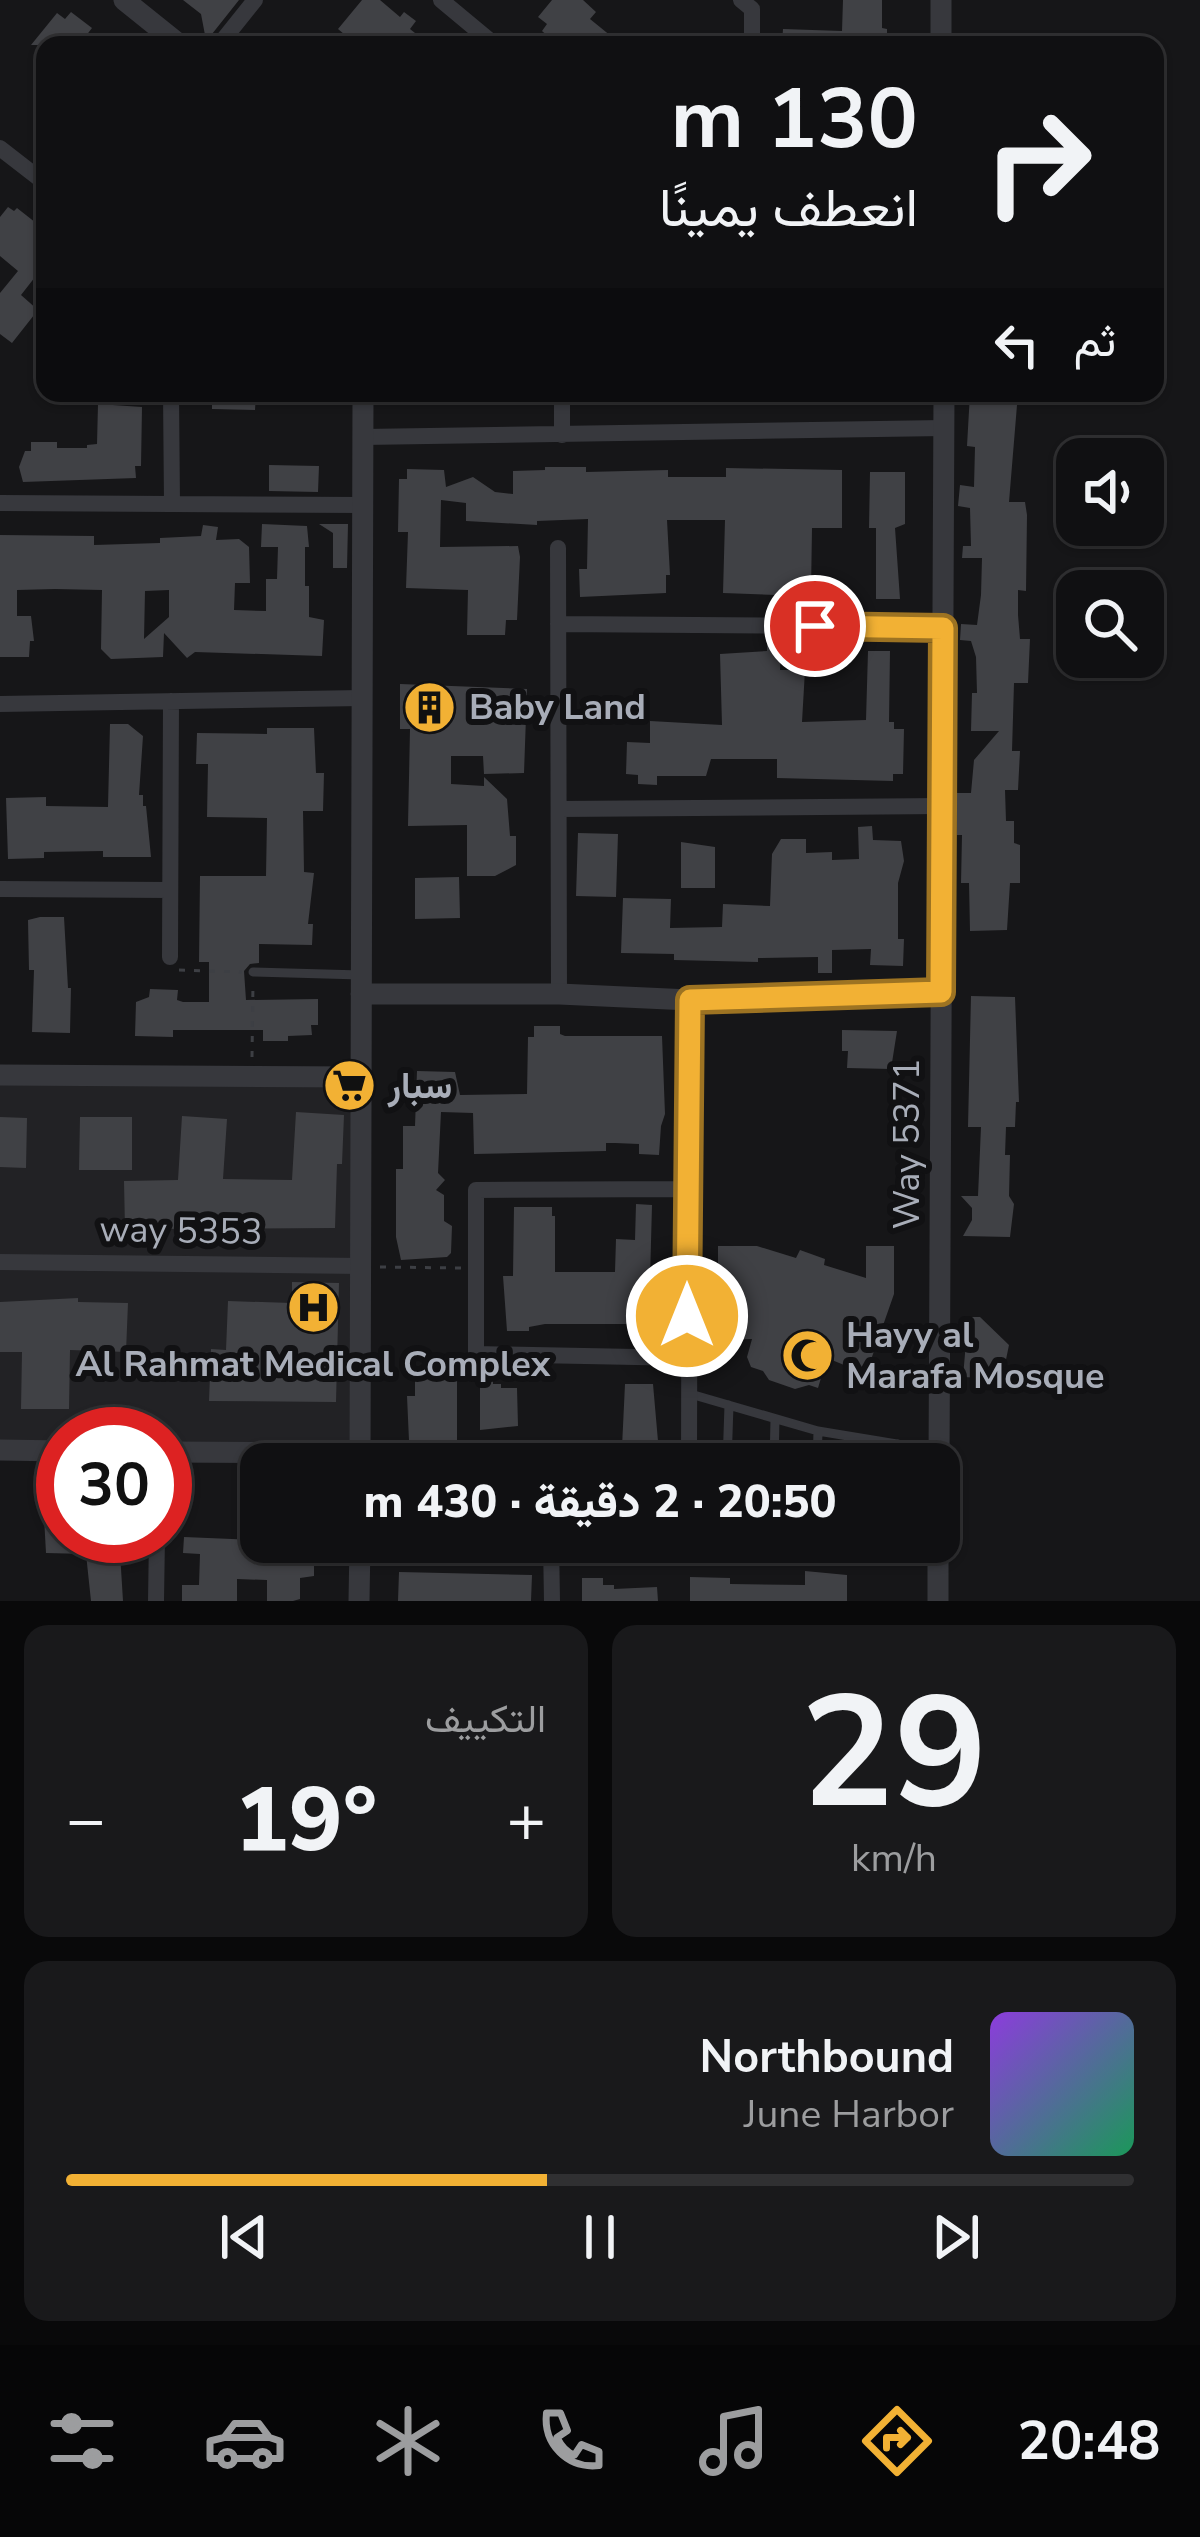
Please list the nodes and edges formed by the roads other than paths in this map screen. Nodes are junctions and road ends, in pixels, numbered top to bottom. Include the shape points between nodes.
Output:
1 (124, 0) edge
2 (255, 0) edge
3 (441, 0) edge
4 (741, 0) edge
5 (941, 0) edge
6 (169, 36) edge
7 (226, 36) edge
8 (484, 36) edge
9 (752, 36) edge
10 (941, 36) edge
11 (0, 148) edge
12 (36, 176) edge
13 (171, 402) edge
14 (364, 402) edge
15 (562, 402) edge
16 (944, 402) edge
17 (944, 428) junction
18 (562, 435) junction
19 (363, 437) junction
20 (0, 503) edge
21 (172, 504) junction
22 (363, 505) junction
23 (558, 548) dead end
24 (558, 624) junction
25 (943, 628) junction
26 (362, 698) junction
27 (171, 701) junction
28 (0, 704) edge
29 (942, 806) junction
30 (559, 809) junction
31 (0, 890) edge
32 (170, 890) junction
33 (170, 957) road end
34 (253, 972) road end
35 (361, 984) junction
36 (941, 992) junction
37 (559, 994) junction
38 (690, 1000) junction
39 (0, 1075) edge
40 (361, 1077) junction
41 (688, 1189) junction
42 (0, 1262) edge
43 (361, 1266) junction
44 (687, 1358) junction
45 (688, 1393) junction
46 (729, 1405) junction
47 (775, 1419) junction
48 (818, 1431) junction
49 (860, 1438) junction
50 (360, 1443) edge
51 (689, 1443) edge
52 (728, 1443) edge
53 (774, 1443) edge
54 (818, 1443) edge
55 (860, 1443) edge
56 (892, 1443) edge
57 (939, 1443) edge
58 (0, 1450) edge
59 (36, 1451) edge
60 (192, 1453) edge
61 (240, 1454) edge
62 (157, 1563) edge
63 (360, 1563) edge
64 (551, 1563) edge
65 (938, 1563) edge
66 (157, 1601) edge
67 (359, 1601) edge
68 (552, 1601) edge
69 (938, 1601) edge

1 - 6 street
2 - 7 street
3 - 8 street
4 - 9 street via 752,9
5 - 10 street
11 - 12 street
13 - 21 street
14 - 19 street
15 - 18 street
16 - 17 street, Way 5371
17 - 18 street
17 - 25 street, Way 5371
18 - 19 street
19 - 22 street
20 - 21 street
21 - 22 street
22 - 26 street
23 - 24 street
24 - 25 street
24 - 30 street
25 - 29 street, Way 5371
26 - 27 street
26 - 35 street
27 - 28 street
27 - 32 street
29 - 30 street
29 - 36 street, Way 5371
30 - 37 street
31 - 32 street
32 - 33 street
34 - 35 lane
35 - 37 street
35 - 40 street
36 - 38 street
36 - 57 street, Way 5371
37 - 38 street
38 - 41 street
39 - 40 street
40 - 43 street
41 - 44 street
41 - 44 street via 476,1190 475,1268 476,1354
42 - 43 street, way 5353
43 - 50 street
44 - 45 street
45 - 46 lane
45 - 51 street
46 - 47 lane
46 - 52 lane
47 - 48 lane
47 - 53 lane
48 - 49 lane
48 - 54 lane
49 - 55 lane
49 - 56 lane
58 - 59 street
60 - 61 street
62 - 66 street
63 - 67 street
64 - 68 street
65 - 69 street

